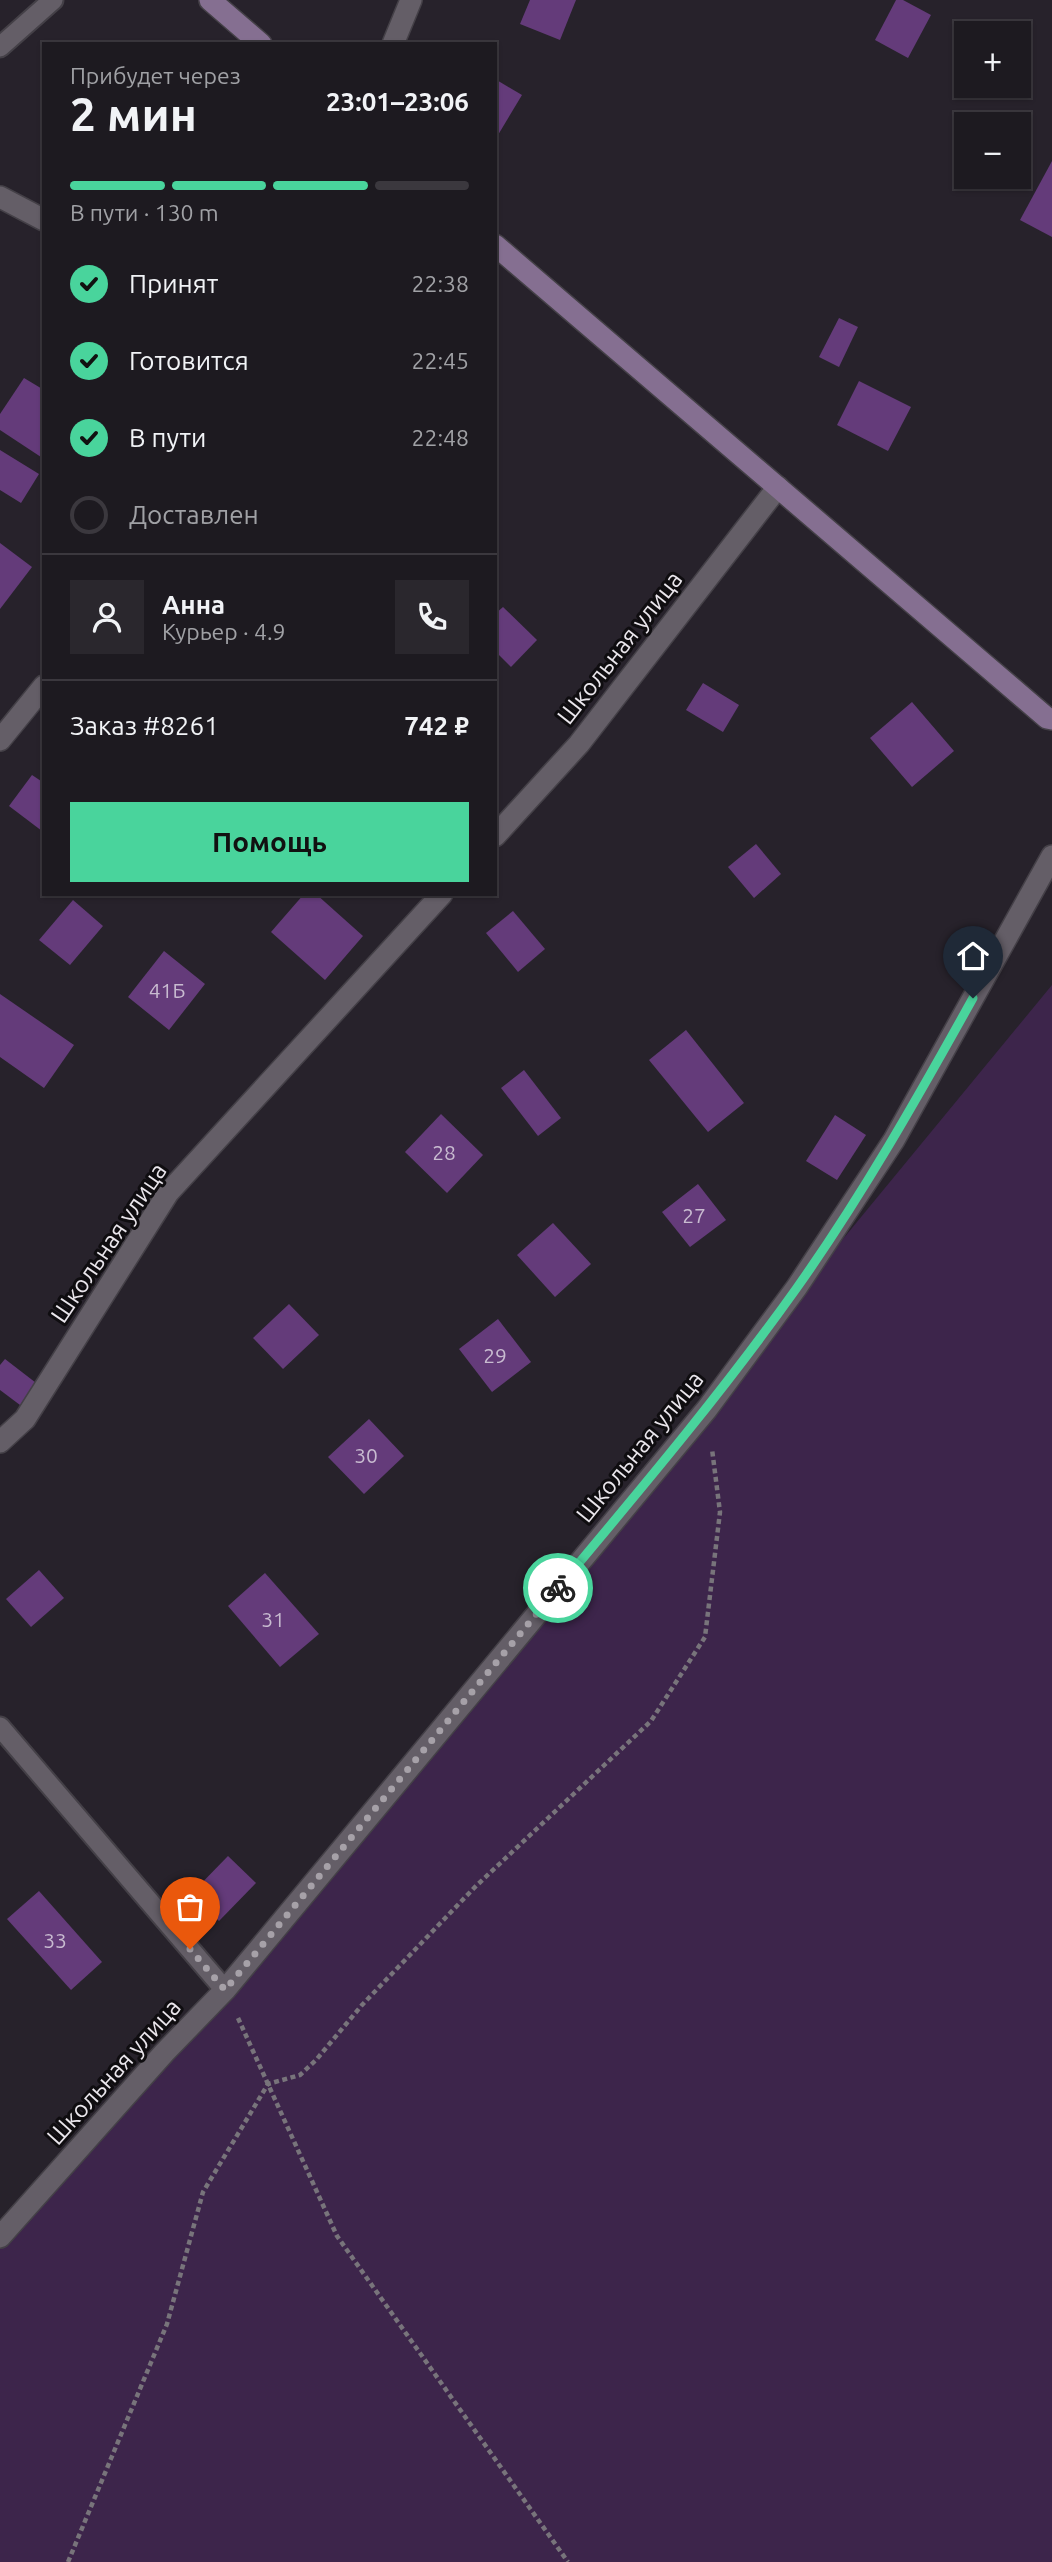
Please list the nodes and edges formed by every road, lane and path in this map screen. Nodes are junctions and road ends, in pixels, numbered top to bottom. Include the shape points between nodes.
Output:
1 (53, 0) edge
2 (210, 0) edge
3 (411, 0) edge
4 (259, 42) edge
5 (394, 42) edge
6 (0, 47) edge
7 (0, 197) edge
8 (42, 219) edge
9 (497, 247) edge
10 (778, 487) junction
11 (42, 688) edge
12 (1052, 719) edge
13 (0, 740) edge
14 (497, 834) edge
15 (1052, 856) edge
16 (440, 896) edge
17 (707, 1409) junction
18 (0, 1442) edge
19 (0, 1727) edge
20 (225, 1990) junction
21 (268, 2084) junction
22 (0, 2237) edge
23 (68, 2562) edge
24 (568, 2562) edge

1 - 6 lane
2 - 4 main road
3 - 5 street
7 - 8 street
9 - 10 main road
10 - 12 main road
10 - 14 street, Школьная улица via 579,744
11 - 13 street
15 - 17 street, Школьная улица via 894,1140 797,1287
16 - 18 street, Школьная улица via 168,1194 25,1419
17 - 20 street, Школьная улица
17 - 21 path via 720,1512 705,1637 651,1721 475,1888 362,2005 316,2060 300,2075
19 - 20 lane
20 - 21 path
20 - 22 street, Школьная улица
21 - 23 path via 203,2192 167,2324
21 - 24 path via 337,2236

